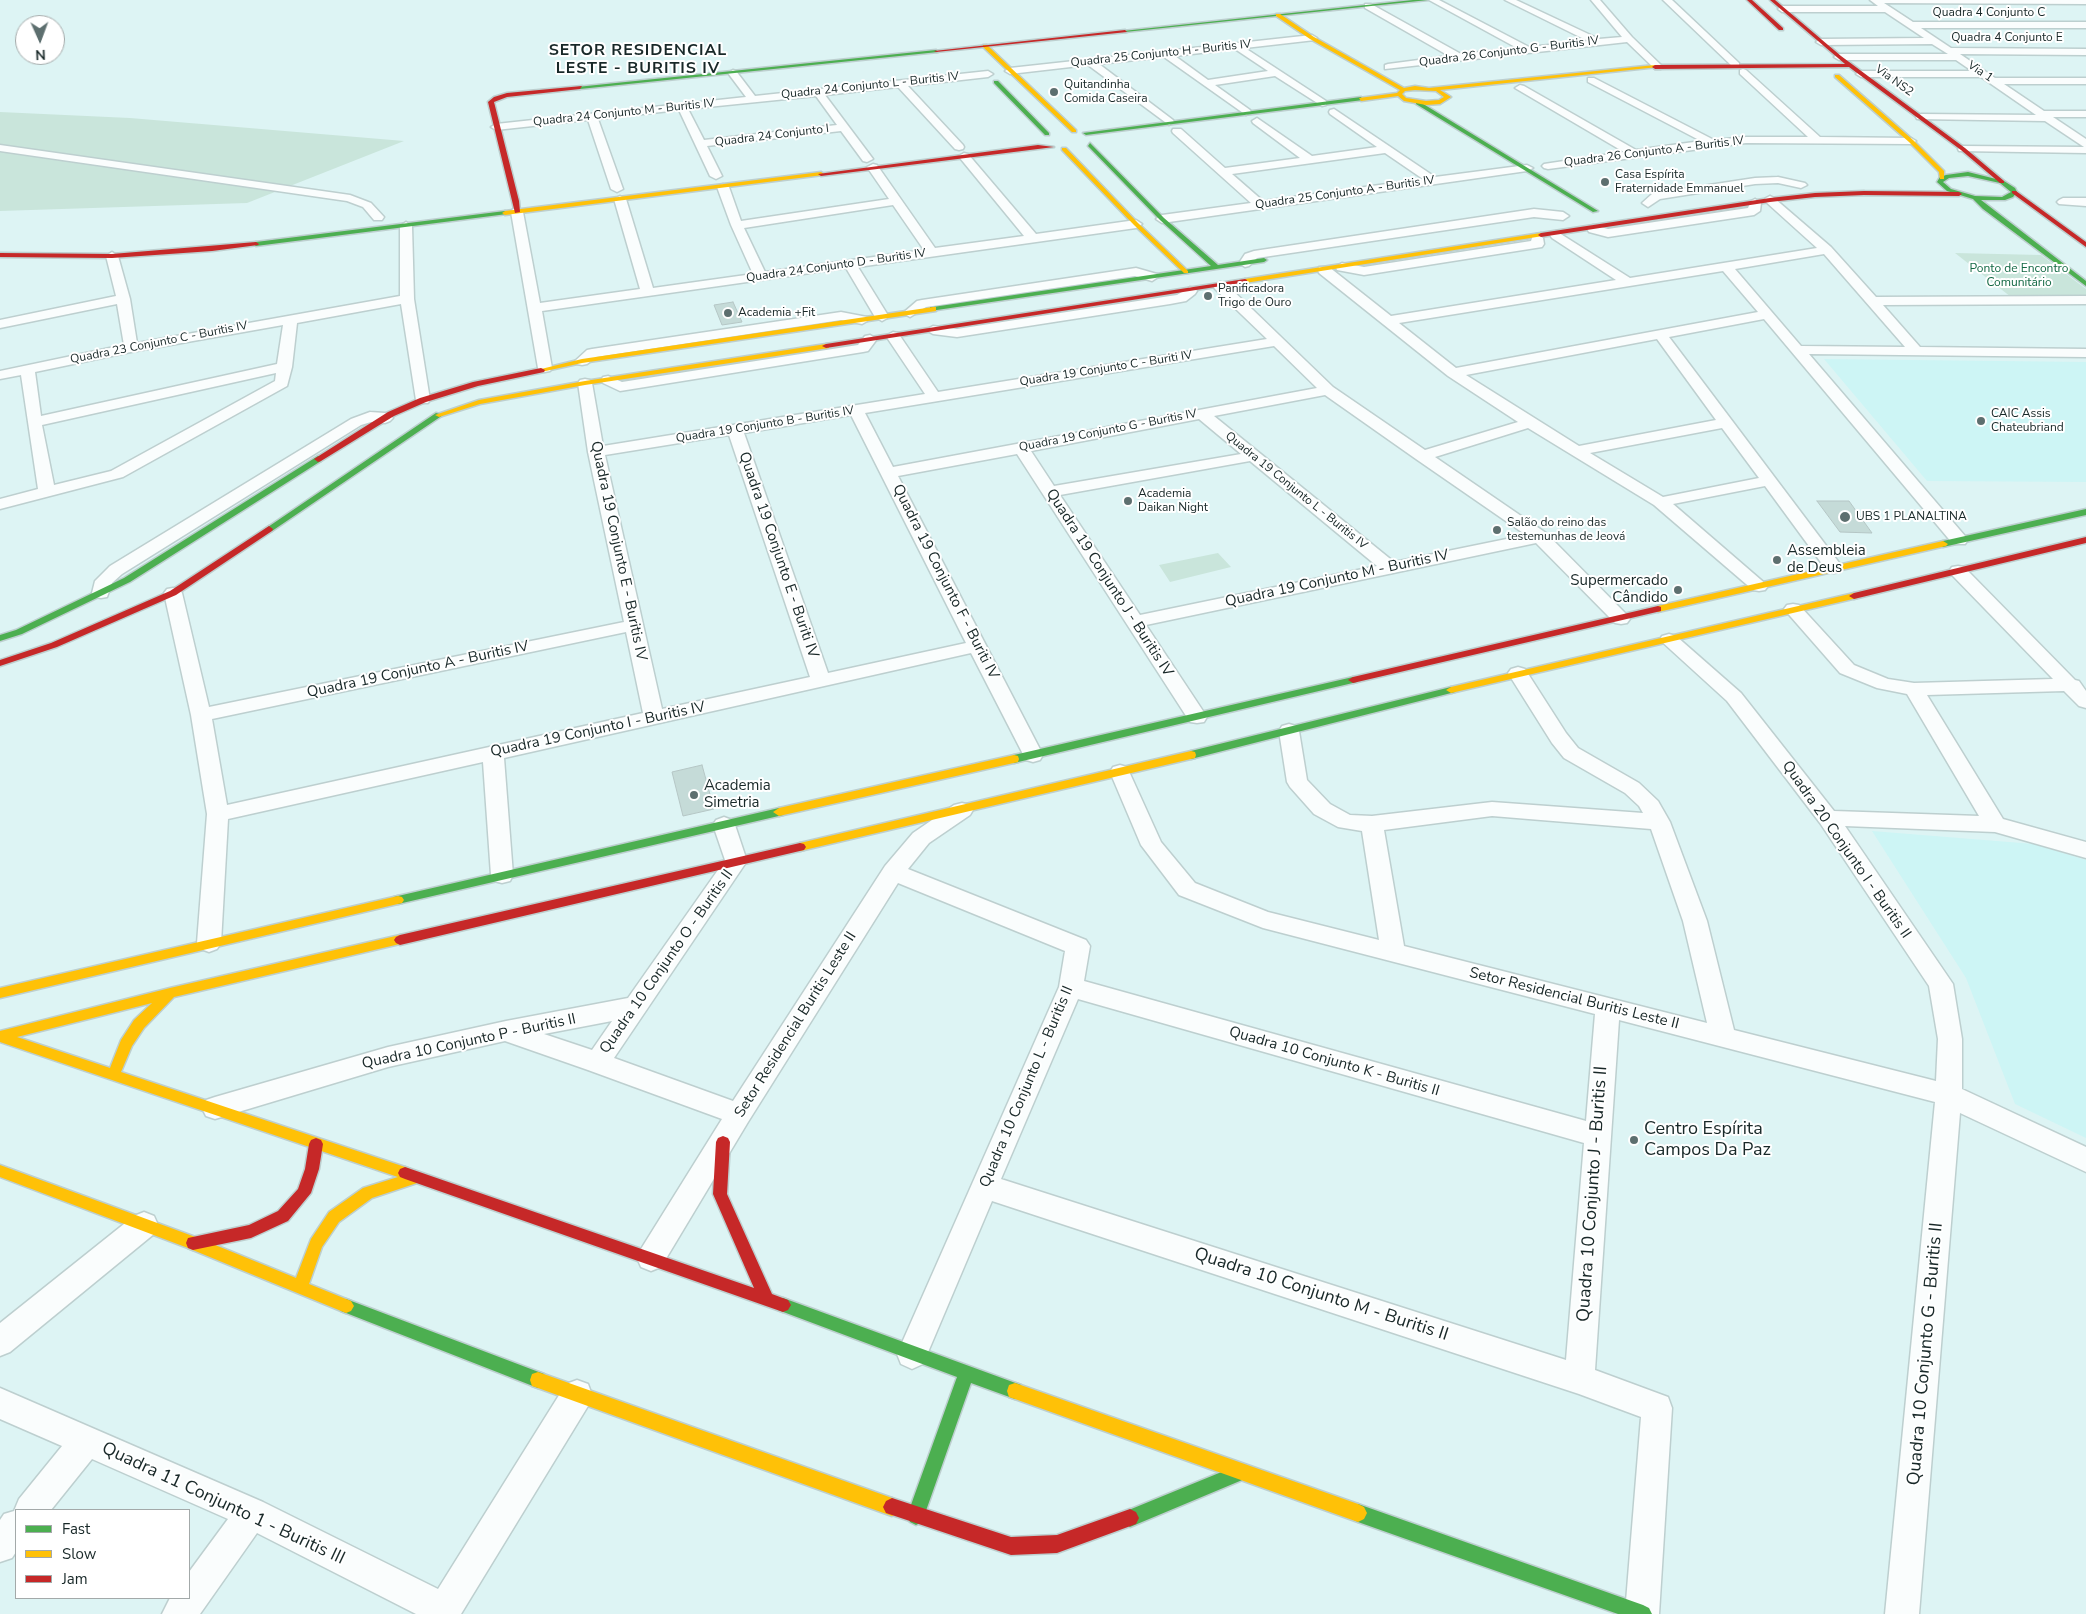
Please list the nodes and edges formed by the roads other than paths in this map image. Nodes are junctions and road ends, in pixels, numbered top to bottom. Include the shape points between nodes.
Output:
1 (1426, 0) edge
2 (1433, 0) edge
3 (1509, 0) edge
4 (1595, 0) edge
5 (1667, 0) edge
6 (1749, 0) edge
7 (1772, 0) edge
8 (1874, 0) edge
9 (2086, 1) edge
10 (1368, 6) junction
11 (1782, 9) junction
12 (1890, 11) junction
13 (1912, 12) dead end
14 (1297, 14) junction
15 (1278, 15) junction
16 (1574, 20) dead end
17 (1556, 22) junction
18 (1314, 23) dead end
19 (1910, 25) junction
20 (2086, 25) edge
21 (1790, 36) dead end
22 (1312, 38) junction
23 (1949, 38) dead end
24 (1629, 39) junction
25 (1932, 39) junction
26 (1597, 41) junction
27 (1821, 42) junction
28 (986, 46) junction
29 (1236, 46) junction
30 (961, 48) junction
31 (1526, 49) junction
32 (1949, 51) junction
33 (2086, 52) edge
34 (1166, 54) junction
35 (1810, 54) dead end
36 (1459, 57) junction
37 (1839, 57) junction
38 (1958, 57) junction
39 (1090, 62) junction
40 (1384, 64) joint
41 (1850, 66) junction
42 (1658, 67) junction
43 (1739, 68) junction
44 (1828, 69) junction
45 (1986, 70) junction
46 (1010, 71) junction
47 (733, 72) junction
48 (1277, 73) junction
49 (988, 74) junction
50 (1861, 74) junction
51 (1591, 80) junction
52 (1993, 81) junction
53 (2086, 81) edge
54 (900, 83) junction
55 (1206, 83) junction
56 (1426, 88) junction
57 (1520, 88) junction
58 (818, 92) junction
59 (1401, 92) junction
60 (2015, 95) junction
61 (2033, 96) dead end
62 (752, 99) junction
63 (1449, 101) junction
64 (1414, 102) junction
65 (1322, 103) junction
66 (682, 107) junction
67 (1246, 112) junction
68 (1334, 112) junction
69 (2086, 114) edge
70 (2045, 116) junction
71 (592, 117) junction
72 (1921, 117) junction
73 (1257, 121) junction
74 (1169, 122) junction
75 (496, 127) junction
76 (844, 127) junction
77 (1177, 131) junction
78 (1080, 132) junction
79 (1045, 136) junction
80 (1817, 140) junction
81 (1911, 141) junction
82 (1092, 143) junction
83 (1712, 143) junction
84 (700, 144) junction
85 (2086, 144) edge
86 (1051, 147) junction
87 (0, 148) edge
88 (1963, 148) junction
89 (1064, 149) junction
90 (1387, 149) junction
91 (2086, 150) edge
92 (961, 152) junction
93 (1633, 154) junction
94 (1310, 160) junction
95 (870, 163) junction
96 (1544, 163) joint
97 (1527, 168) junction
98 (1223, 172) junction
99 (1564, 175) dead end
100 (1938, 180) junction
101 (1433, 181) junction
102 (719, 182) junction
103 (1898, 182) dead end
104 (2002, 182) junction
105 (1802, 185) joint
106 (2014, 192) junction
107 (619, 194) junction
108 (1959, 194) junction
109 (1975, 198) junction
110 (1770, 200) junction
111 (896, 201) junction
112 (2063, 202) dead end
113 (2086, 202) edge
114 (1755, 203) joint
115 (1643, 204) dead end
116 (1260, 205) junction
117 (517, 206) junction
118 (1571, 214) junction
119 (378, 217) junction
120 (1162, 219) junction
121 (1136, 224) junction
122 (737, 225) junction
123 (406, 226) junction
124 (1593, 229) joint
125 (1556, 235) junction
126 (1423, 236) junction
127 (1537, 238) junction
128 (1033, 239) junction
129 (140, 242) dead end
130 (0, 244) edge
131 (46, 244) dead end
132 (2086, 245) edge
133 (1826, 250) junction
134 (1444, 252) junction
135 (932, 253) junction
136 (0, 255) edge
137 (112, 256) junction
138 (1245, 263) junction
139 (850, 264) junction
140 (1726, 266) junction
141 (1216, 267) junction
142 (1342, 268) junction
143 (1324, 270) junction
144 (1186, 272) junction
145 (761, 277) junction
146 (1152, 277) junction
147 (1627, 282) junction
148 (2086, 284) edge
149 (1220, 286) junction
150 (1190, 291) junction
151 (648, 293) junction
152 (1045, 293) junction
153 (123, 299) junction
154 (407, 300) junction
155 (2086, 300) edge
156 (1872, 301) junction
157 (536, 308) junction
158 (1060, 310) junction
159 (910, 313) junction
160 (1767, 314) junction
161 (882, 317) junction
162 (291, 318) junction
163 (862, 320) junction
164 (1388, 321) junction
165 (0, 324) edge
166 (933, 330) junction
167 (786, 331) junction
168 (1660, 334) junction
169 (892, 336) junction
170 (870, 339) junction
171 (1278, 341) junction
172 (131, 348) junction
173 (799, 350) junction
174 (1798, 350) junction
175 (1916, 351) junction
176 (2086, 353) edge
177 (582, 361) junction
178 (285, 367) junction
179 (545, 368) junction
180 (27, 369) junction
181 (1454, 373) junction
182 (0, 375) edge
183 (608, 380) junction
184 (584, 383) junction
185 (1328, 390) junction
186 (934, 397) junction
187 (423, 400) junction
188 (856, 410) junction
189 (1202, 414) junction
190 (385, 418) joint
191 (34, 422) junction
192 (1725, 422) junction
193 (1530, 423) junction
194 (735, 430) junction
195 (1021, 448) junction
196 (1576, 451) junction
197 (596, 452) junction
198 (1254, 456) junction
199 (1422, 456) junction
200 (889, 473) junction
201 (1768, 481) junction
202 (47, 492) junction
203 (1049, 492) junction
204 (1660, 502) junction
205 (0, 504) edge
206 (2086, 512) edge
207 (1540, 537) junction
208 (1958, 540) junction
209 (2083, 543) edge
210 (1390, 568) junction
211 (1834, 568) junction
212 (1958, 571) junction
213 (1818, 572) junction
214 (1789, 579) junction
215 (1760, 586) junction
216 (101, 593) joint
217 (173, 593) junction
218 (1813, 595) junction
219 (1847, 597) junction
220 (1794, 609) junction
221 (1621, 619) junction
222 (1134, 622) junction
223 (634, 625) junction
224 (0, 638) edge
225 (1669, 640) junction
226 (978, 646) junction
227 (0, 663) edge
228 (1413, 667) junction
229 (1455, 668) junction
230 (1518, 673) junction
231 (1426, 674) dead end
232 (821, 681) junction
233 (1470, 685) junction
234 (2072, 685) junction
235 (1914, 689) junction
236 (2086, 702) edge
237 (201, 715) junction
238 (1197, 717) junction
239 (654, 718) junction
240 (1290, 731) junction
241 (493, 753) junction
242 (1033, 755) junction
243 (1120, 772) junction
244 (962, 810) junction
245 (218, 814) junction
246 (1828, 818) junction
247 (1659, 822) junction
248 (1372, 824) junction
249 (1995, 824) junction
250 (724, 825) junction
251 (2086, 850) edge
252 (736, 861) junction
253 (893, 872) junction
254 (502, 875) junction
255 (209, 943) junction
256 (1394, 952) junction
257 (1071, 987) junction
258 (0, 993) edge
259 (170, 993) junction
260 (637, 1006) junction
261 (1608, 1009) junction
262 (506, 1031) junction
263 (1723, 1036) junction
264 (0, 1037) edge
265 (597, 1062) junction
266 (114, 1074) junction
267 (1949, 1095) junction
268 (215, 1108) junction
269 (739, 1114) junction
270 (1598, 1136) junction
271 (723, 1142) junction
272 (316, 1144) junction
273 (2086, 1160) edge
274 (0, 1171) edge
275 (415, 1178) junction
276 (985, 1186) junction
277 (144, 1225) junction
278 (192, 1243) junction
279 (651, 1258) junction
280 (300, 1288) junction
281 (766, 1298) junction
282 (0, 1342) edge
283 (912, 1354) junction
284 (966, 1374) junction
285 (1579, 1379) junction
286 (577, 1395) junction
287 (0, 1403) edge
288 (87, 1441) junction
289 (1241, 1472) junction
290 (31, 1509) edge
291 (252, 1514) junction
292 (916, 1516) junction
293 (15, 1527) edge
294 (0, 1546) edge
295 (190, 1599) edge
296 (190, 1599) edge
297 (443, 1612) edge
298 (179, 1614) edge
299 (1643, 1614) edge
300 (1902, 1614) edge

1 - 10 street
2 - 31 street
3 - 17 street
4 - 24 street via 1606,18
5 - 43 street
6 - 21 street
7 - 11 street, Via NS2
8 - 9 street
8 - 12 street, Via 1
10 - 14 street
10 - 36 street
11 - 12 street, Quadra 4 Conjunto C
11 - 27 street, Via NS2
12 - 13 street, Quadra 4 Conjunto C
12 - 19 street, Via 1
14 - 15 street
14 - 18 street
15 - 22 street
15 - 28 street
16 - 17 street
17 - 26 street
19 - 20 street
19 - 25 street, Via 1
22 - 29 street, Quadra 25 Conjunto H - Buritis IV
22 - 59 street
23 - 25 street, Quadra 4 Conjunto E
24 - 26 street, Quadra 26 Conjunto G - Buritis IV
24 - 42 street
25 - 27 street, Quadra 4 Conjunto E
25 - 32 street, Via 1
26 - 31 street, Quadra 26 Conjunto G - Buritis IV
27 - 37 street, Via NS2
28 - 30 street
28 - 46 street
29 - 34 street, Quadra 25 Conjunto H - Buritis IV
29 - 48 street
30 - 47 street
30 - 49 street
31 - 36 street, Quadra 26 Conjunto G - Buritis IV
32 - 33 street
32 - 38 street, Via 1
34 - 39 street, Quadra 25 Conjunto H - Buritis IV
34 - 55 street
35 - 44 street
36 - 40 street, Quadra 26 Conjunto G - Buritis IV
37 - 38 street
37 - 41 street, Via NS2
38 - 45 street, Via 1
39 - 46 street, Quadra 25 Conjunto H - Buritis IV
39 - 74 street
40 - 56 street
41 - 44 street
41 - 50 street, Via NS2
42 - 43 street
42 - 56 street
43 - 44 street
43 - 51 street
43 - 80 street
44 - 81 street
45 - 50 street
45 - 52 street, Via 1
46 - 78 street
47 - 62 street
47 - 75 street via 507,95 491,102
48 - 55 street
48 - 65 street
49 - 54 street, Quadra 24 Conjunto L - Buritis IV
49 - 79 street
50 - 72 street, Via NS2
51 - 57 street
51 - 83 street
52 - 53 street
52 - 60 street, Via 1
54 - 58 street, Quadra 24 Conjunto L - Buritis IV
54 - 92 street
55 - 67 street
56 - 59 street
56 - 63 street via 1443,92
57 - 63 street
57 - 93 street
58 - 62 street, Quadra 24 Conjunto L - Buritis IV
58 - 76 street
59 - 64 street
59 - 65 street
60 - 61 street
60 - 70 street, Via 1
62 - 66 street, Quadra 24 Conjunto M - Buritis IV
63 - 64 street
64 - 68 street
64 - 97 street
65 - 67 street
66 - 71 street, Quadra 24 Conjunto M - Buritis IV
66 - 84 street
67 - 74 street
68 - 73 street
68 - 90 street
69 - 70 street
70 - 72 street
70 - 85 street, Via 1
71 - 75 street, Quadra 24 Conjunto M - Buritis IV
71 - 107 street
72 - 88 street, Via NS2
73 - 77 street
73 - 94 street
74 - 78 street
75 - 117 street
76 - 84 street, Quadra 24 Conjunto I
76 - 95 street
77 - 82 street
77 - 98 street
78 - 79 street via 1059,131
78 - 82 street via 1091,135
79 - 86 street via 1042,142
79 - 92 street
80 - 81 street, Quadra 26 Conjunto A - Buritis IV
80 - 83 street, Quadra 26 Conjunto A - Buritis IV
81 - 100 street via 1942,172
82 - 89 street
82 - 120 street
83 - 93 street, Quadra 26 Conjunto A - Buritis IV
84 - 102 street
86 - 89 street
86 - 92 street
87 - 119 street via 350,198 367,205
88 - 91 street
88 - 104 street, Via NS2
89 - 121 street
90 - 94 street
90 - 101 street
92 - 95 street
92 - 128 street
93 - 96 street, Quadra 26 Conjunto A - Buritis IV
94 - 98 street
95 - 102 street
95 - 111 street
96 - 99 street
97 - 101 street, Quadra 25 Conjunto A - Buritis IV
97 - 118 street via 1599,210
98 - 116 street
100 - 104 street via 1968,174
100 - 108 street
101 - 116 street, Quadra 25 Conjunto A - Buritis IV
102 - 107 street
102 - 122 street
103 - 105 street
104 - 106 street, Via NS2
105 - 115 street via 1755,180 1656,196
106 - 109 street via 2003,199
106 - 132 street
107 - 117 street
107 - 151 street
108 - 109 street
108 - 110 street via 1864,193
109 - 148 street
110 - 114 street
110 - 133 street
111 - 122 street
111 - 135 street
112 - 113 street
114 - 124 street via 1754,211 1608,234
116 - 120 street, Quadra 25 Conjunto A - Buritis IV
117 - 119 street
117 - 123 street
117 - 157 street
118 - 126 street
118 - 138 street via 1534,213 1254,255
119 - 129 street via 203,239
120 - 141 street
121 - 128 street, Quadra 24 Conjunto D - Buritis IV
121 - 144 street
122 - 145 street
123 - 137 street via 212,249
123 - 154 street
124 - 125 street
125 - 127 street
125 - 147 street
126 - 134 street
126 - 138 street
127 - 134 street
127 - 142 street via 1538,244 1364,271
128 - 135 street, Quadra 24 Conjunto D - Buritis IV
130 - 131 street
133 - 140 street
133 - 156 street
134 - 142 street
135 - 139 street, Quadra 24 Conjunto D - Buritis IV
136 - 137 street
137 - 153 street
138 - 141 street
139 - 145 street, Quadra 24 Conjunto D - Buritis IV
139 - 161 street
140 - 147 street
140 - 160 street
141 - 144 street
142 - 143 street
143 - 149 street
143 - 164 street
144 - 146 street
145 - 151 street, Quadra 24 Conjunto D - Buritis IV
146 - 152 street
146 - 159 street via 1136,272 922,304
147 - 164 street
149 - 150 street
149 - 171 street
150 - 158 street
150 - 166 street via 1181,298 957,333
151 - 157 street, Quadra 24 Conjunto D - Buritis IV
152 - 158 street
152 - 159 street
153 - 165 street
153 - 172 street
154 - 162 street, Quadra 23 Conjunto C - Buritis IV
154 - 187 street
155 - 156 street
156 - 175 street
157 - 179 street
158 - 166 street
159 - 161 street
160 - 168 street
160 - 174 street
161 - 163 street
162 - 172 street, Quadra 23 Conjunto C - Buritis IV
162 - 178 street
163 - 167 street
163 - 177 street via 842,316 592,353
164 - 181 street
166 - 169 street
167 - 173 street
167 - 177 street
168 - 181 street
168 - 192 street
169 - 170 street
169 - 186 street
170 - 173 street
170 - 183 street via 862,348 620,387
171 - 185 street
171 - 186 street, Quadra 19 Conjunto C - Buriti IV
172 - 180 street, Quadra 23 Conjunto C - Buritis IV
173 - 183 street
174 - 175 street
174 - 208 street
175 - 176 street
177 - 179 street
178 - 191 street
178 - 202 street via 282,383 117,474
179 - 187 street
180 - 182 street, Quadra 23 Conjunto C - Buritis IV
180 - 191 street
181 - 193 street
183 - 184 street
184 - 197 street, Quadra 19 Conjunto E - Buritis IV
184 - 217 street via 479,402 443,413
185 - 189 street, Quadra 19 Conjunto G - Buritis IV
185 - 199 street
186 - 188 street, Quadra 19 Conjunto B - Buritis IV
187 - 190 street
188 - 194 street, Quadra 19 Conjunto B - Buritis IV
188 - 200 street, Quadra 19 Conjunto F - Buriti IV
189 - 195 street, Quadra 19 Conjunto G - Buritis IV
189 - 198 street, Quadra 19 Conjunto L - Buritis IV
190 - 216 street via 365,418 348,427 116,570 104,580
191 - 202 street
192 - 196 street
192 - 201 street
193 - 196 street
193 - 199 street
194 - 197 street, Quadra 19 Conjunto B - Buritis IV
194 - 232 street, Quadra 19 Conjunto E - Buriti IV
195 - 200 street, Quadra 19 Conjunto G - Buritis IV
195 - 203 street, Quadra 19 Conjunto J - Buritis IV
196 - 204 street
197 - 223 street, Quadra 19 Conjunto E - Buritis IV
198 - 203 street
198 - 210 street, Quadra 19 Conjunto L - Buritis IV
199 - 207 street
200 - 226 street, Quadra 19 Conjunto F - Buriti IV
201 - 204 street
201 - 211 street
202 - 205 street
203 - 222 street, Quadra 19 Conjunto J - Buritis IV
204 - 215 street
206 - 208 street
207 - 210 street, Quadra 19 Conjunto M - Buritis IV
207 - 221 street
208 - 211 street
209 - 212 street
210 - 222 street, Quadra 19 Conjunto M - Buritis IV
211 - 213 street
212 - 219 street
212 - 234 street
213 - 214 street
213 - 219 street via 1830,586
214 - 215 street
214 - 218 street
215 - 221 street
216 - 224 street
217 - 227 street via 54,645
217 - 237 street
218 - 219 street
218 - 220 street
220 - 225 street
220 - 235 street via 1847,669 1884,684
221 - 229 street
222 - 238 street, Quadra 19 Conjunto J - Buritis IV
223 - 237 street, Quadra 19 Conjunto A - Buritis IV
223 - 239 street, Quadra 19 Conjunto E - Buritis IV
225 - 230 street
225 - 246 street, Quadra 20 Conjunto I - Buritis II via 1734,697
226 - 232 street, Quadra 19 Conjunto I - Buritis IV
226 - 242 street, Quadra 19 Conjunto F - Buriti IV
228 - 229 street
228 - 231 street
228 - 238 street
229 - 233 street
230 - 233 street
230 - 247 street via 1571,752 1632,788 1647,801
232 - 239 street, Quadra 19 Conjunto I - Buritis IV
233 - 240 street via 1436,689
234 - 235 street
234 - 236 street
235 - 249 street
237 - 245 street
238 - 242 street
239 - 241 street, Quadra 19 Conjunto I - Buritis IV
240 - 243 street
240 - 248 street via 1297,782 1330,814 1346,822
241 - 245 street, Quadra 19 Conjunto I - Buritis IV
241 - 254 street
242 - 250 street via 769,820
243 - 244 street
243 - 256 street, Setor Residencial Buritis Leste II via 1152,845 1187,888 1263,919
244 - 252 street via 779,847
244 - 253 street, Setor Residencial Buritis Leste II via 921,838
245 - 255 street
246 - 249 street
246 - 267 street, Quadra 20 Conjunto I - Buritis II via 1941,984 1950,1039
247 - 248 street via 1492,809
247 - 263 street via 1695,921
248 - 256 street
249 - 251 street
250 - 252 street
250 - 254 street
252 - 259 street
252 - 260 street, Quadra 10 Conjunto O - Buritis II
253 - 257 street, Quadra 10 Conjunto L - Buritis II via 1078,946
253 - 269 street, Setor Residencial Buritis Leste II
254 - 255 street
255 - 258 street
256 - 261 street, Setor Residencial Buritis Leste II
257 - 270 street, Quadra 10 Conjunto K - Buritis II
257 - 276 street, Quadra 10 Conjunto L - Buritis II
259 - 264 street
259 - 266 street via 139,1024 126,1044
260 - 262 street, Quadra 10 Conjunto P - Buritis II
260 - 265 street, Quadra 10 Conjunto O - Buritis II
261 - 263 street, Setor Residencial Buritis Leste II
261 - 270 street, Quadra 10 Conjunto J - Buritis II
262 - 265 street
262 - 268 street, Quadra 10 Conjunto P - Buritis II via 388,1056
263 - 267 street, Setor Residencial Buritis Leste II
264 - 266 street
265 - 269 street
266 - 268 street
267 - 273 street, Setor Residencial Buritis Leste II
267 - 300 street, Quadra 10 Conjunto G - Buritis II
268 - 272 street
269 - 271 street, Setor Residencial Buritis Leste II
270 - 285 street, Quadra 10 Conjunto J - Buritis II
271 - 279 street, Setor Residencial Buritis Leste II
271 - 281 street via 720,1194
272 - 275 street
272 - 278 street via 304,1193 283,1216 250,1231
274 - 277 street
275 - 279 street
275 - 280 street via 368,1193 334,1218 316,1244
276 - 283 street, Quadra 10 Conjunto L - Buritis II
276 - 285 street, Quadra 10 Conjunto M - Buritis II
277 - 278 street
277 - 282 street
278 - 280 street
279 - 281 street
280 - 286 street
281 - 283 street
283 - 284 street
284 - 289 street
284 - 292 street
285 - 299 street, Quadra 10 Conjunto M - Buritis II via 1657,1408
286 - 292 street
286 - 297 street
287 - 288 street, Quadra 11 Conjunto 1 - Buritis III
288 - 290 street
288 - 291 street, Quadra 11 Conjunto 1 - Buritis III
289 - 292 street via 1057,1544 1011,1546
289 - 299 street
291 - 296 street
291 - 297 street, Quadra 11 Conjunto 1 - Buritis III
293 - 294 street
295 - 298 street

